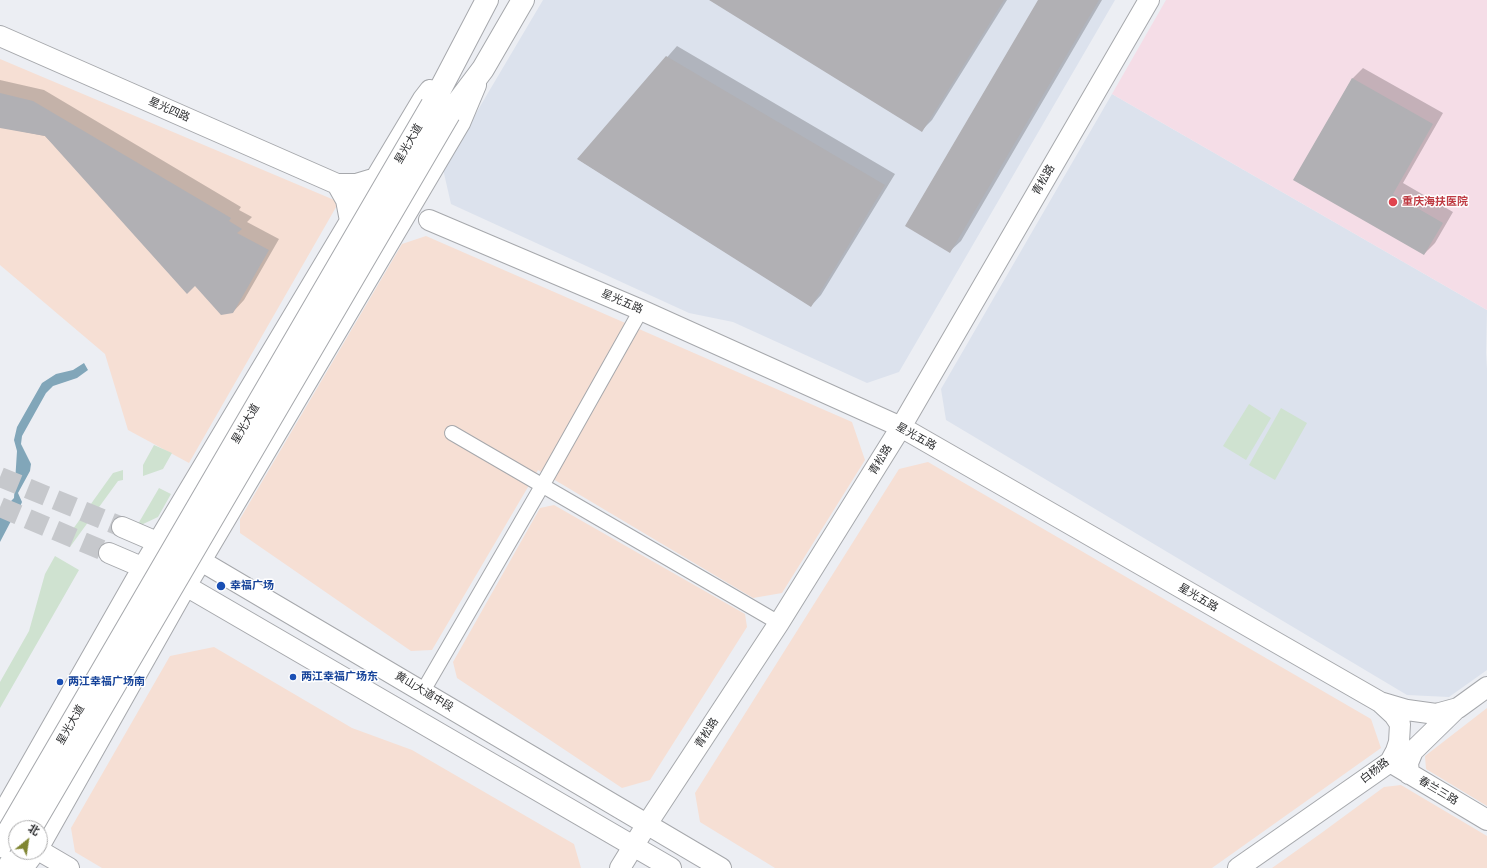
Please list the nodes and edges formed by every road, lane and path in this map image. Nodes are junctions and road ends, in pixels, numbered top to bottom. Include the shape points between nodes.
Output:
1 (488, 0) edge
2 (523, 0) edge
3 (1149, 0) edge
4 (0, 36) edge
5 (462, 48) junction
6 (483, 69) junction
7 (440, 109) junction
8 (376, 178) junction
9 (337, 184) junction
10 (421, 189) junction
11 (429, 220) junction
12 (350, 221) junction
13 (395, 232) junction
14 (641, 310) junction
15 (901, 427) junction
16 (452, 433) dead end
17 (542, 486) junction
18 (122, 527) tunnel mouth
19 (158, 542) junction
20 (109, 553) tunnel mouth
21 (201, 561) junction
22 (143, 568) junction
23 (186, 586) junction
24 (779, 623) junction
25 (1487, 687) edge
26 (423, 691) junction
27 (1380, 702) junction
28 (1458, 708) junction
29 (1390, 762) junction
30 (1409, 774) junction
31 (0, 818) edge
32 (34, 820) edge
33 (36, 820) edge
34 (1487, 820) edge
35 (647, 824) junction
36 (48, 831) edge
37 (633, 846) junction
38 (48, 856) edge
39 (69, 868) edge
40 (620, 868) edge
41 (672, 868) edge
42 (721, 868) edge
43 (1238, 868) edge

1 - 5 main road, 星光大道
2 - 6 main road, 星光大道
3 - 15 street, 青松路
4 - 9 street, 星光四路
5 - 7 main road, 星光大道
5 - 8 street via 423,99
6 - 7 main road, 星光大道
6 - 10 street via 460,123
7 - 32 main road, 星光大道, bridge
7 - 33 main road, 星光大道, bridge
8 - 9 street via 356,184
8 - 12 street
9 - 12 street via 346,200
10 - 11 street via 423,206
10 - 13 street
11 - 13 street
11 - 14 street, 星光五路
12 - 19 street
13 - 21 street
14 - 15 street, 星光五路
14 - 17 street
15 - 24 street, 青松路
15 - 27 street, 星光五路
16 - 17 street
17 - 24 street
17 - 26 street
18 - 19 street, 黄山大道中段
19 - 21 street, 黄山大道中段
19 - 22 street
20 - 22 street
21 - 23 street
21 - 26 street, 黄山大道中段
22 - 23 street
22 - 31 street
23 - 36 street
23 - 37 street
24 - 35 street, 青松路
25 - 28 street, 白杨路
26 - 35 street, 黄山大道中段
27 - 28 street, 白杨路 via 1407,710 1436,714
27 - 29 street, 白杨路 via 1400,724 1399,742
28 - 30 street, 白杨路 via 1414,751 1408,764
29 - 30 street, 春兰三路
29 - 43 street, 白杨路
30 - 34 street, 春兰三路
35 - 37 street, 青松路
35 - 42 street, 黄山大道中段
37 - 40 street, 青松路
37 - 41 street
38 - 39 street

